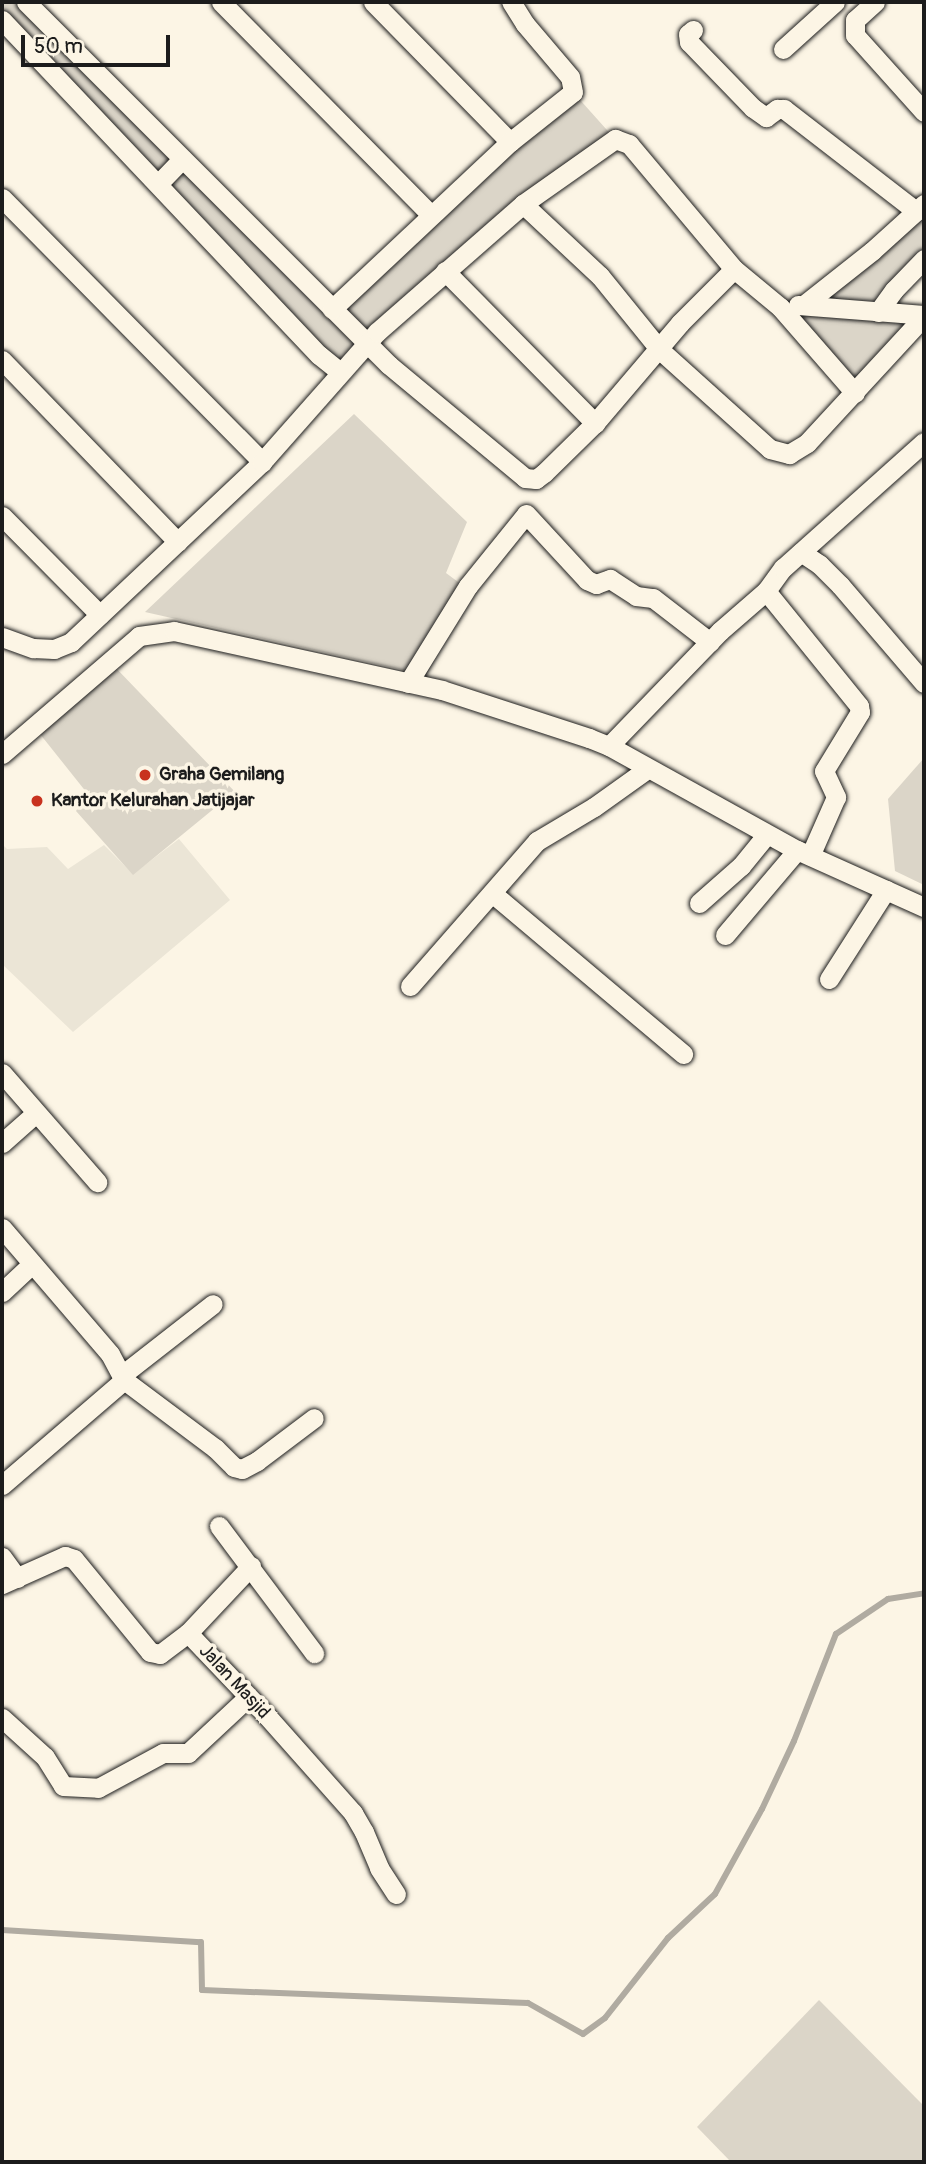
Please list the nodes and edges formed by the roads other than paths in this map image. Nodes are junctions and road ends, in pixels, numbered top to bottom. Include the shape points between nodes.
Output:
1 (26, 2) edge
2 (222, 2) edge
3 (373, 2) edge
4 (511, 2) edge
5 (835, 2) edge
6 (875, 2) edge
7 (2, 20) edge
8 (693, 30) dead end
9 (783, 49) dead end
10 (924, 112) edge
11 (510, 142) junction
12 (182, 159) junction
13 (158, 184) junction
14 (2, 198) edge
15 (523, 204) junction
16 (920, 208) edge
17 (432, 215) junction
18 (924, 259) edge
19 (734, 269) junction
20 (445, 271) junction
21 (805, 304) junction
22 (780, 307) junction
23 (332, 309) junction
24 (878, 312) junction
25 (924, 315) edge
26 (370, 343) junction
27 (660, 350) junction
28 (2, 360) edge
29 (340, 372) junction
30 (855, 393) junction
31 (595, 424) junction
32 (924, 442) edge
33 (262, 462) junction
34 (2, 516) edge
35 (178, 542) junction
36 (801, 552) junction
37 (766, 591) junction
38 (100, 615) junction
39 (2, 637) edge
40 (710, 642) junction
41 (408, 683) junction
42 (924, 683) edge
43 (610, 746) junction
44 (2, 754) edge
45 (647, 769) junction
46 (767, 834) junction
47 (804, 853) junction
48 (886, 890) junction
49 (492, 893) junction
50 (699, 903) dead end
51 (924, 907) edge
52 (725, 935) dead end
53 (829, 979) dead end
54 (410, 985) dead end
55 (683, 1054) dead end
56 (2, 1073) edge
57 (36, 1113) junction
58 (2, 1143) edge
59 (97, 1182) dead end
60 (2, 1228) edge
61 (32, 1264) junction
62 (2, 1293) edge
63 (213, 1304) dead end
64 (123, 1377) junction
65 (314, 1418) dead end
66 (2, 1485) edge
67 (219, 1526) dead end
68 (2, 1557) edge
69 (251, 1566) junction
70 (9, 1581) edge
71 (188, 1633) junction
72 (314, 1653) dead end
73 (247, 1698) junction
74 (2, 1718) edge
75 (396, 1894) dead end

1 - 12 street
2 - 17 street
3 - 11 street
4 - 11 street via 574,84 573,92
5 - 9 street
6 - 10 street via 855,20 855,35
7 - 13 street
8 - 16 street via 689,42 753,108 766,117 784,109
11 - 17 street
12 - 13 street
12 - 23 street
13 - 29 street
14 - 33 street
15 - 19 street via 604,145 622,140
15 - 20 street
15 - 27 street via 600,276
16 - 21 street
17 - 23 street
18 - 24 street
19 - 22 street
19 - 27 street
20 - 26 street
20 - 31 street
21 - 22 street
21 - 24 street
22 - 30 street
23 - 26 street
24 - 25 street
25 - 30 street
26 - 29 street
26 - 31 street via 389,365 525,478 544,474
27 - 30 street via 770,449 789,454 807,443
27 - 31 street
28 - 35 street
29 - 33 street
32 - 36 street
33 - 35 street
34 - 38 street
35 - 38 street
36 - 37 street
36 - 42 street via 840,585
37 - 40 street
37 - 47 street via 860,712 824,771 836,797
38 - 39 street via 71,642 54,649 33,648
40 - 41 street via 653,598 636,596 611,579 596,584 587,580 526,514 468,586
40 - 43 street
41 - 43 street
41 - 44 street via 174,631 139,636
43 - 45 street
45 - 46 street
45 - 49 street via 537,841
46 - 47 street
46 - 50 street via 741,866
47 - 48 street
47 - 52 street
48 - 51 street
48 - 53 street
49 - 54 street
49 - 55 street
56 - 57 street
57 - 58 street
57 - 59 street
60 - 61 street
61 - 62 street
61 - 64 street via 110,1354
63 - 64 street
64 - 65 street via 242,1469
64 - 66 street
67 - 69 street
68 - 70 street
69 - 71 street
69 - 72 street
70 - 71 street, Jalan Masjid via 56,1558 74,1559 150,1651 160,1654
71 - 73 street, Jalan Masjid
73 - 74 street via 188,1753 163,1753 98,1788 63,1787 45,1757
73 - 75 street, Jalan Masjid via 353,1813

